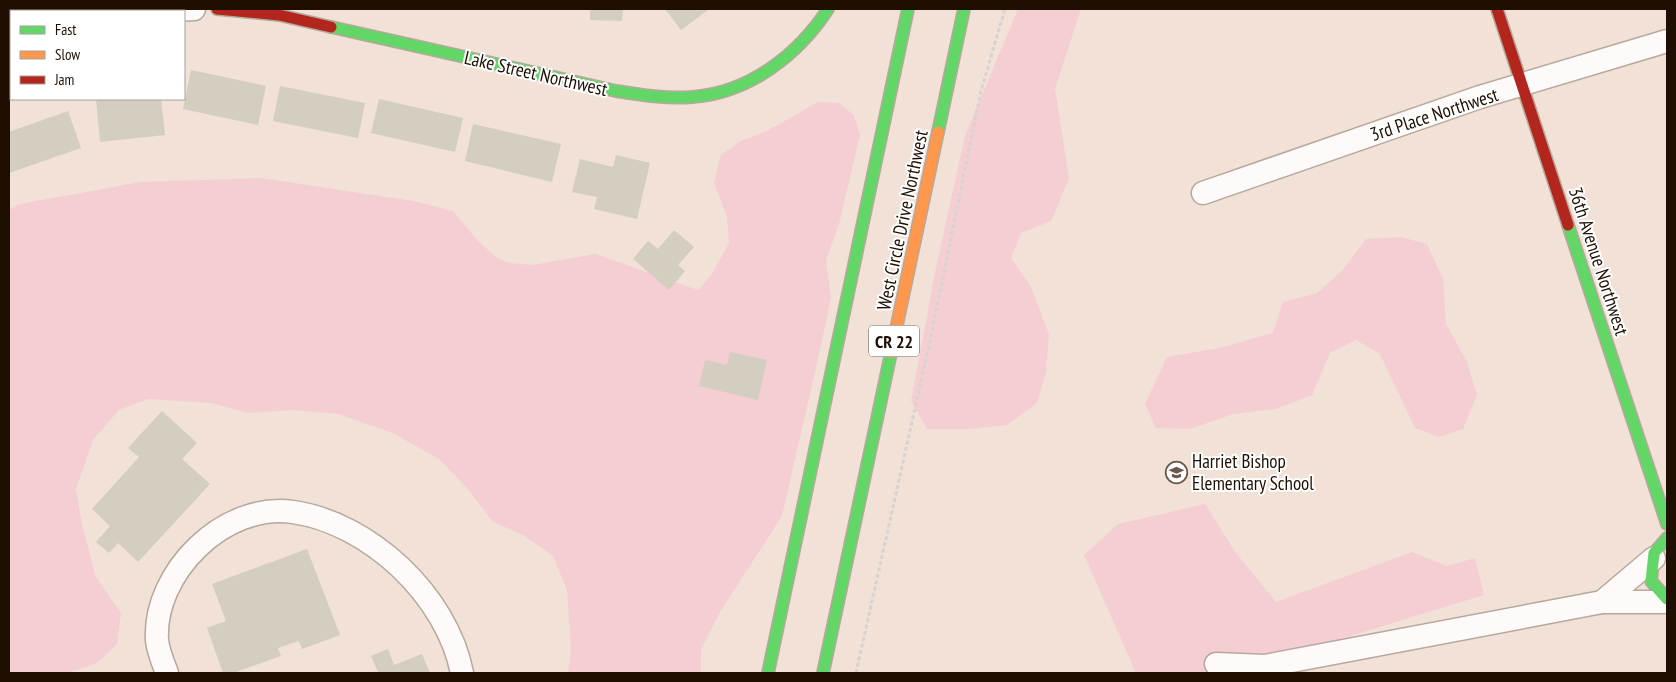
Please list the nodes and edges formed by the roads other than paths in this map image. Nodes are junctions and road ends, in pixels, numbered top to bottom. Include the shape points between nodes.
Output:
1 (194, 9) edge
2 (217, 9) edge
3 (828, 9) edge
4 (908, 9) edge
5 (964, 9) edge
6 (1497, 9) edge
7 (173, 10) edge
8 (1667, 41) edge
9 (1522, 85) junction
10 (1203, 193) dead end
11 (1667, 524) edge
12 (1667, 538) edge
13 (1654, 558) junction
14 (1667, 601) edge
15 (1602, 602) junction
16 (1216, 664) dead end
17 (167, 673) edge
18 (462, 673) edge
19 (768, 673) edge
20 (823, 673) edge

1 - 7 street
2 - 3 main road, Lake Street Northwest via 279,15 616,91 668,96 702,96 732,89 757,77 784,59 804,40
4 - 19 main road, West Circle Drive Northwest / CR 22
5 - 20 main road, West Circle Drive Northwest / CR 22
6 - 9 main road, 36th Avenue Northwest
8 - 9 street, 3rd Place Northwest
9 - 10 street, 3rd Place Northwest
9 - 11 main road, 36th Avenue Northwest
12 - 13 main road via 1654,553
13 - 14 main road via 1651,581
13 - 15 street
14 - 15 street
15 - 16 street via 1265,666
17 - 18 street via 157,641 164,596 175,574 194,551 237,520 265,512 292,512 319,518 346,530 380,549 407,573 432,605

